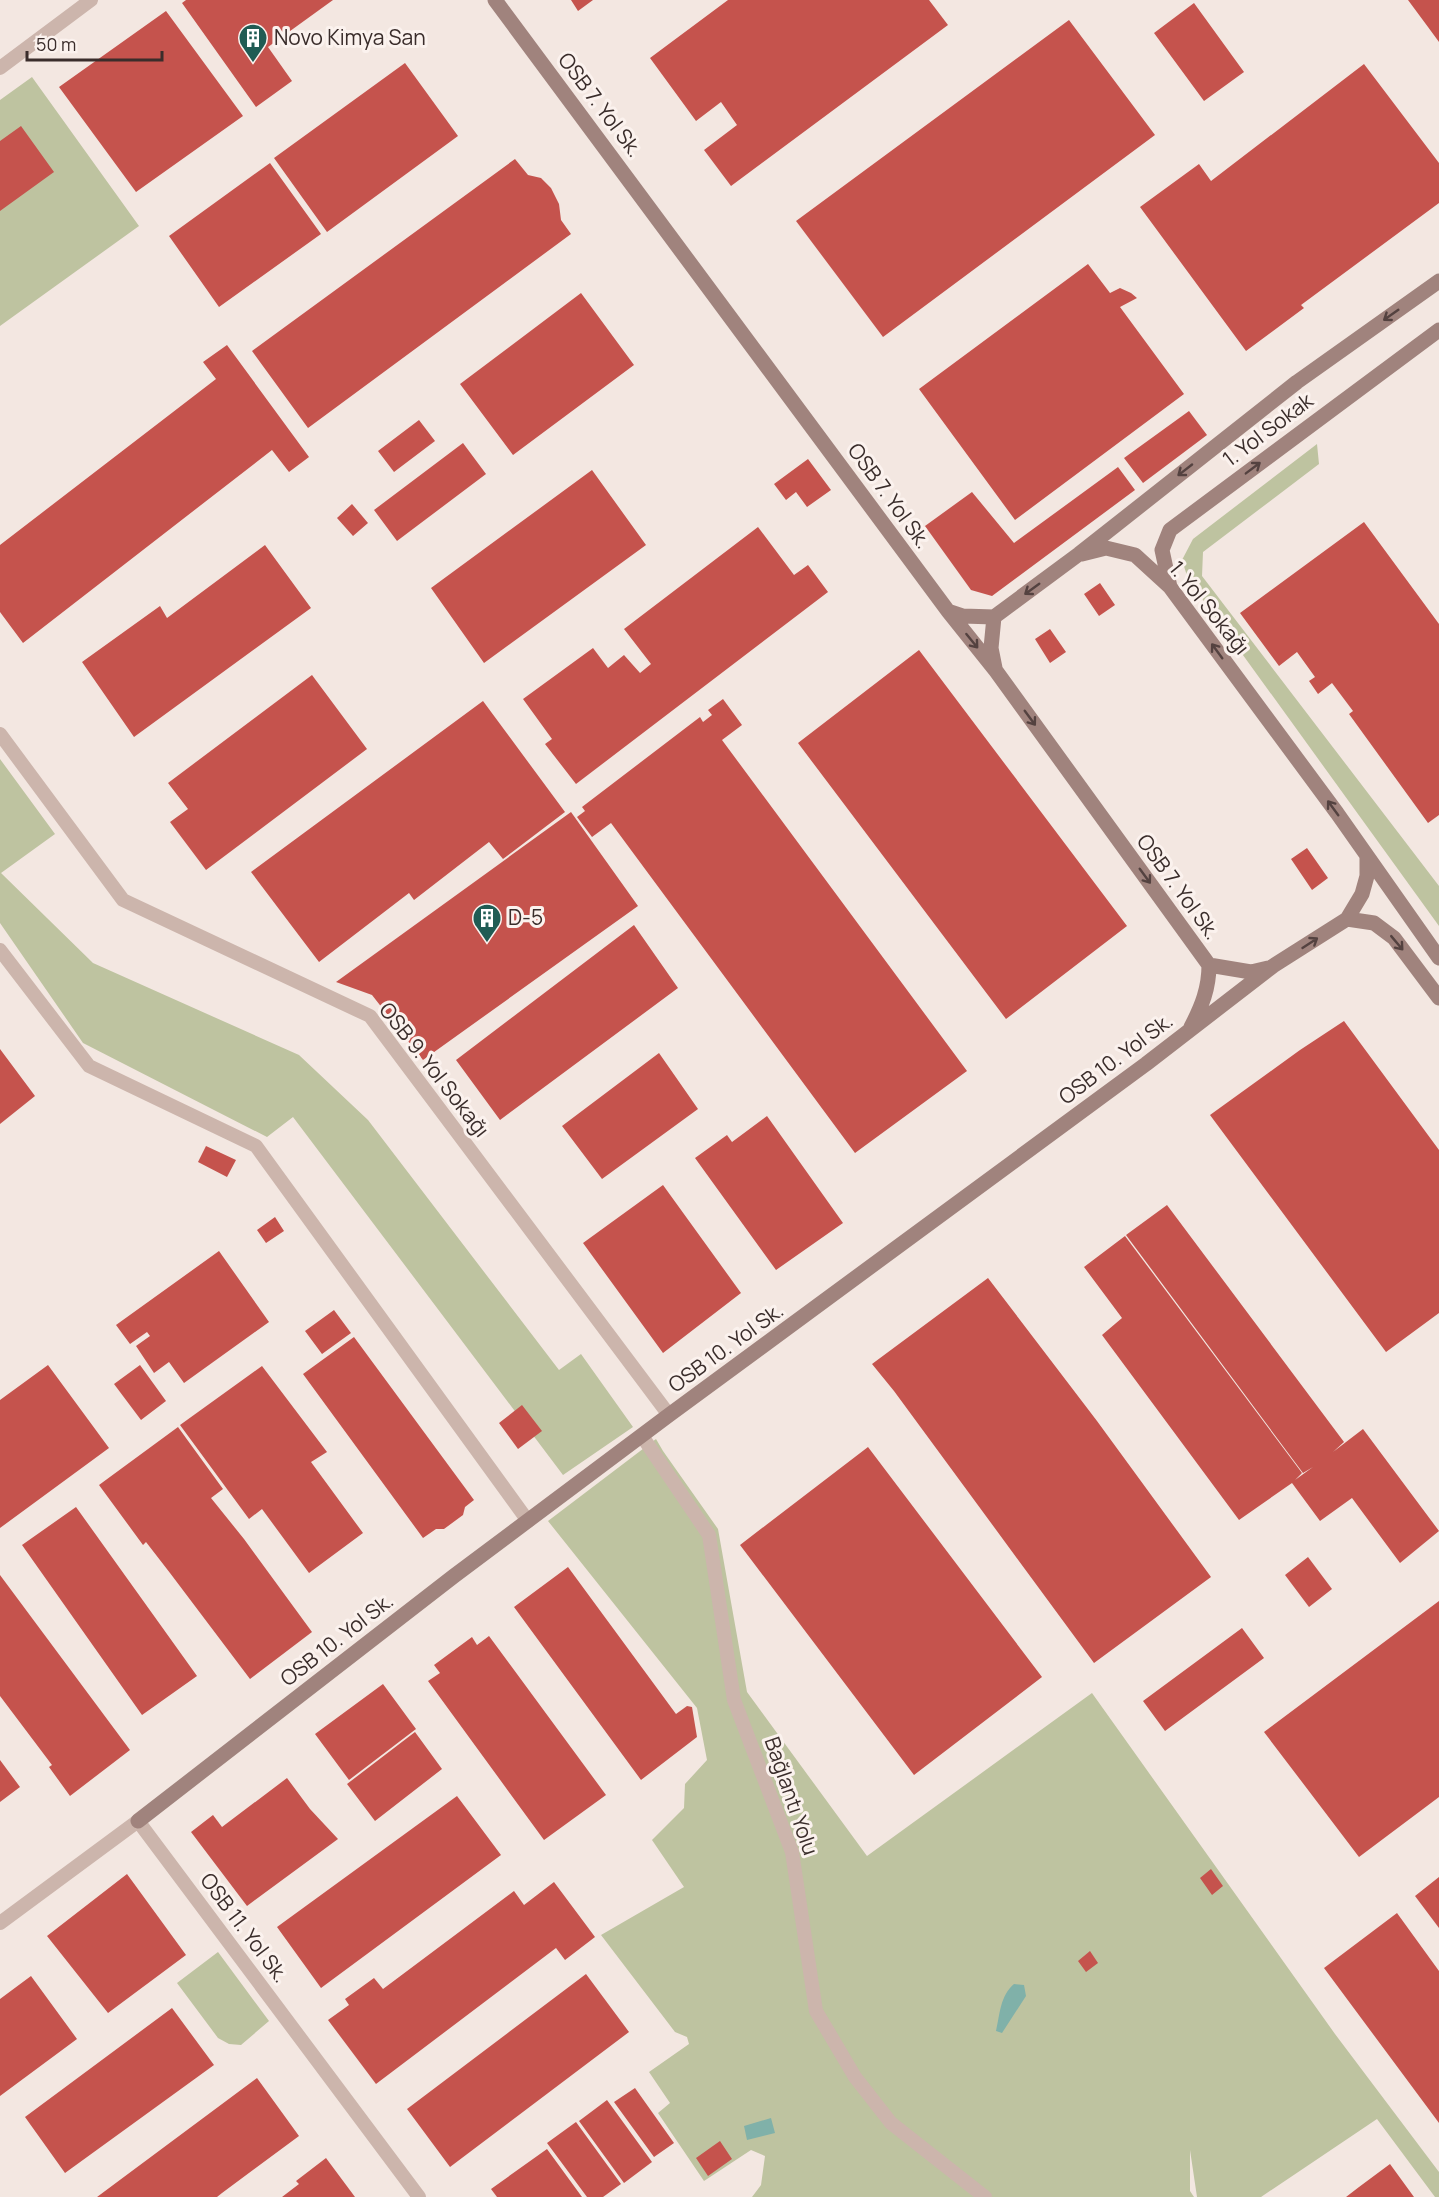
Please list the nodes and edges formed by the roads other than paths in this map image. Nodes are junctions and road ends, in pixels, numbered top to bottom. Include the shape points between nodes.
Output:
1 (91, 0) edge
2 (495, 0) edge
3 (0, 68) edge
4 (1439, 282) edge
5 (1439, 330) edge
6 (1079, 554) junction
7 (1170, 587) junction
8 (948, 611) junction
9 (994, 617) junction
10 (996, 671) junction
11 (0, 734) edge
12 (1367, 856) junction
13 (1347, 919) junction
14 (0, 950) edge
15 (1439, 958) edge
16 (1209, 965) junction
17 (1274, 966) junction
18 (1439, 998) edge
19 (1190, 1030) junction
20 (669, 1415) junction
21 (642, 1436) junction
22 (528, 1521) junction
23 (138, 1821) junction
24 (0, 1923) edge
25 (419, 2197) edge
26 (985, 2197) edge

1 - 3 street
2 - 8 street, OSB 7. Yol Sk.
4 -> 6 street via 1297,382
7 -> 5 street, 1. Yol Sokak via 1162,550 1170,530
6 - 7 street, 1. Yol Sokağı via 1106,548 1135,555
6 -> 9 street
12 -> 7 street, 1. Yol Sokağı
8 - 9 street via 963,616
8 -> 10 street, OSB 7. Yol Sk.
9 - 10 street via 991,648
10 -> 16 street, OSB 7. Yol Sk.
11 - 20 street, OSB 9. Yol Sokağı via 123,900 370,1016
12 - 13 street via 1362,894
12 - 15 street, 1. Yol Sokağı
17 -> 13 street, OSB 10. Yol Sk.
13 -> 18 street via 1374,923 1394,938
14 - 22 street via 88,1066 256,1146
16 - 17 street, OSB 7. Yol Sk. via 1251,972
16 - 19 street via 1209,984
17 - 19 street, OSB 10. Yol Sk.
19 - 20 street, OSB 10. Yol Sk.
20 - 21 street, OSB 10. Yol Sk.
21 - 22 street, OSB 10. Yol Sk.
21 - 26 street, Bağlantı Yolu via 709,1535 734,1700 792,1852 816,2012 855,2077 891,2123
22 - 23 street, OSB 10. Yol Sk.
23 - 24 street
23 - 25 street, OSB 11. Yol Sk.

